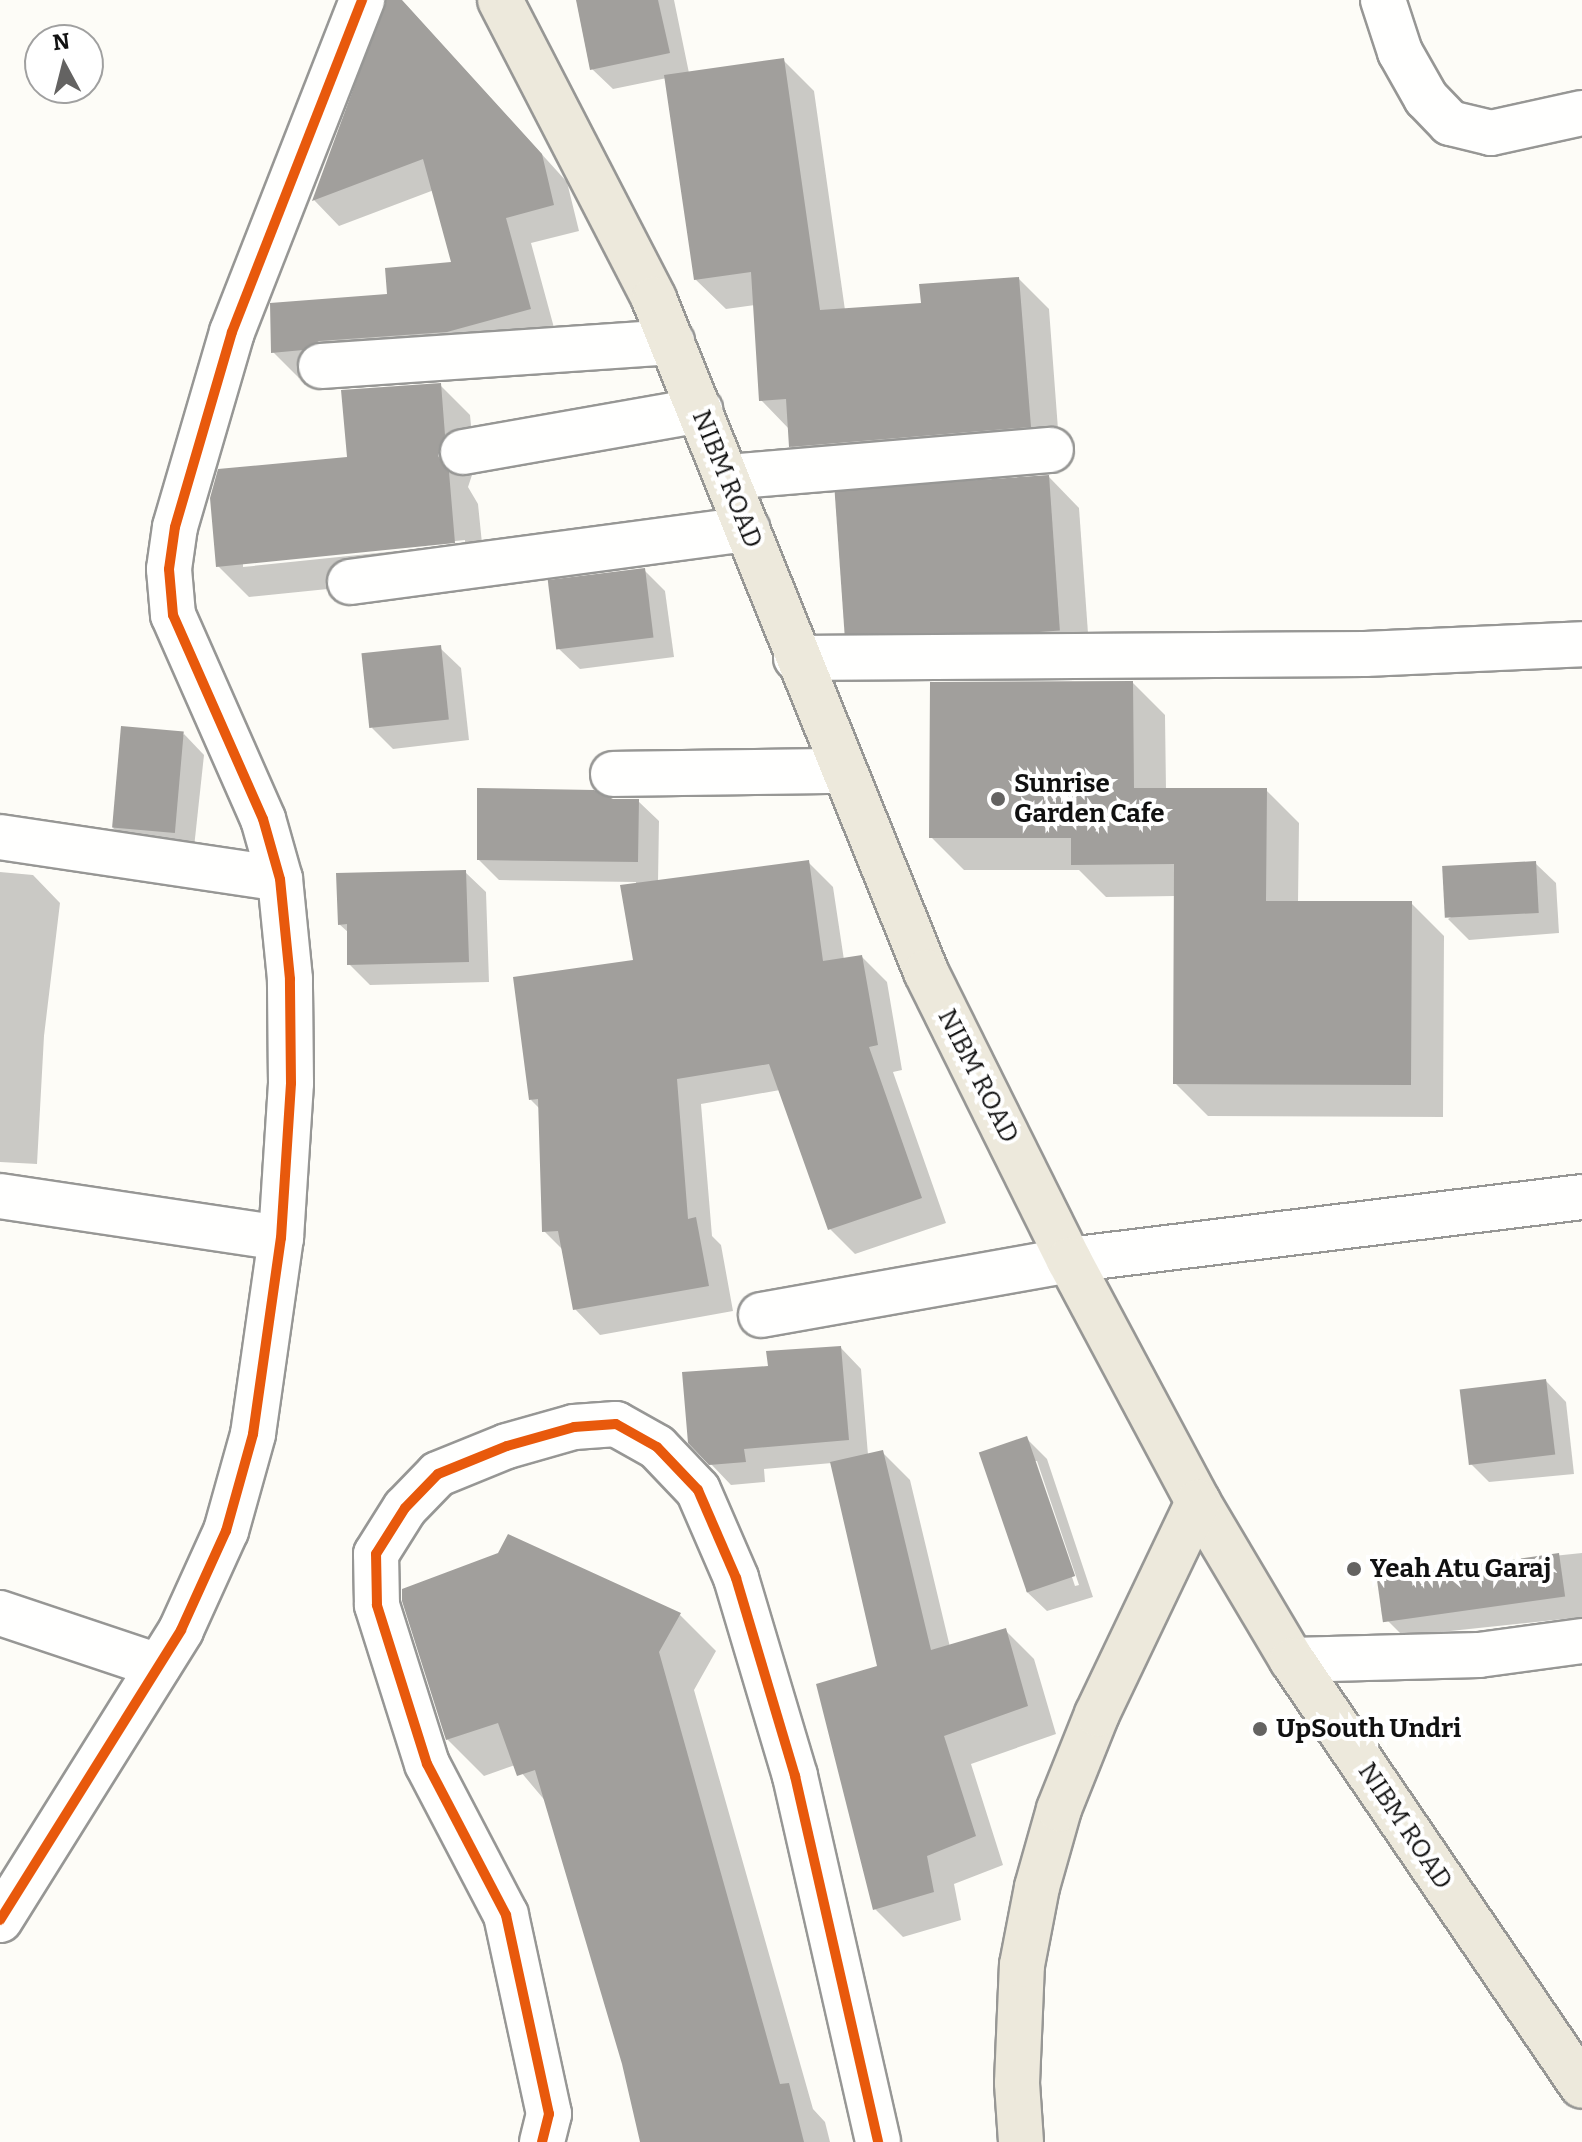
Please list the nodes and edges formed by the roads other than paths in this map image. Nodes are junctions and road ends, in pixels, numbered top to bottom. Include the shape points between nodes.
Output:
1 (362, 0) edge
2 (500, 0) edge
3 (1383, 0) edge
4 (1582, 113) edge
5 (672, 342) junction
6 (321, 366) dead end
7 (700, 410) junction
8 (1051, 450) dead end
9 (463, 452) dead end
10 (727, 477) junction
11 (747, 529) junction
12 (350, 582) dead end
13 (1582, 644) edge
14 (796, 658) junction
15 (842, 771) junction
16 (613, 774) dead end
17 (0, 837) edge
18 (280, 879) junction
19 (0, 1196) edge
20 (1582, 1197) edge
21 (281, 1238) junction
22 (1069, 1260) junction
23 (761, 1315) dead end
24 (1198, 1502) junction
25 (0, 1613) edge
26 (1582, 1641) edge
27 (1292, 1660) junction
28 (158, 1666) junction
29 (0, 1920) edge
30 (1582, 2086) edge
31 (542, 2142) edge
32 (878, 2142) edge
33 (1021, 2142) edge

1 - 18 street via 232,332 175,527 169,569 173,615 263,819
2 - 5 main road, NIBM ROAD via 586,160
3 - 4 street via 1400,52 1426,98 1450,123 1491,133
5 - 6 street
5 - 7 main road, NIBM ROAD
7 - 9 street
7 - 10 main road, NIBM ROAD
8 - 10 street
10 - 11 main road, NIBM ROAD
11 - 12 street
11 - 14 main road, NIBM ROAD
13 - 14 street via 1365,654
14 - 15 main road, NIBM ROAD
15 - 16 street
15 - 22 main road, NIBM ROAD via 926,972
17 - 18 street
18 - 21 street via 290,979 291,1083
19 - 21 street
20 - 22 street
21 - 28 street via 249,1455 209,1573
22 - 23 street
22 - 24 main road, NIBM ROAD
24 - 27 main road, NIBM ROAD
24 - 33 main road via 1097,1714 1059,1809 1037,1887 1022,1965 1017,2083
25 - 28 street
26 - 27 street via 1479,1655
27 - 30 main road, NIBM ROAD
28 - 29 street
31 - 32 street via 549,2114 506,1915 427,1764 377,1605 376,1554 405,1508 438,1474 547,1434 616,1424 657,1447 698,1490 736,1578 795,1776

